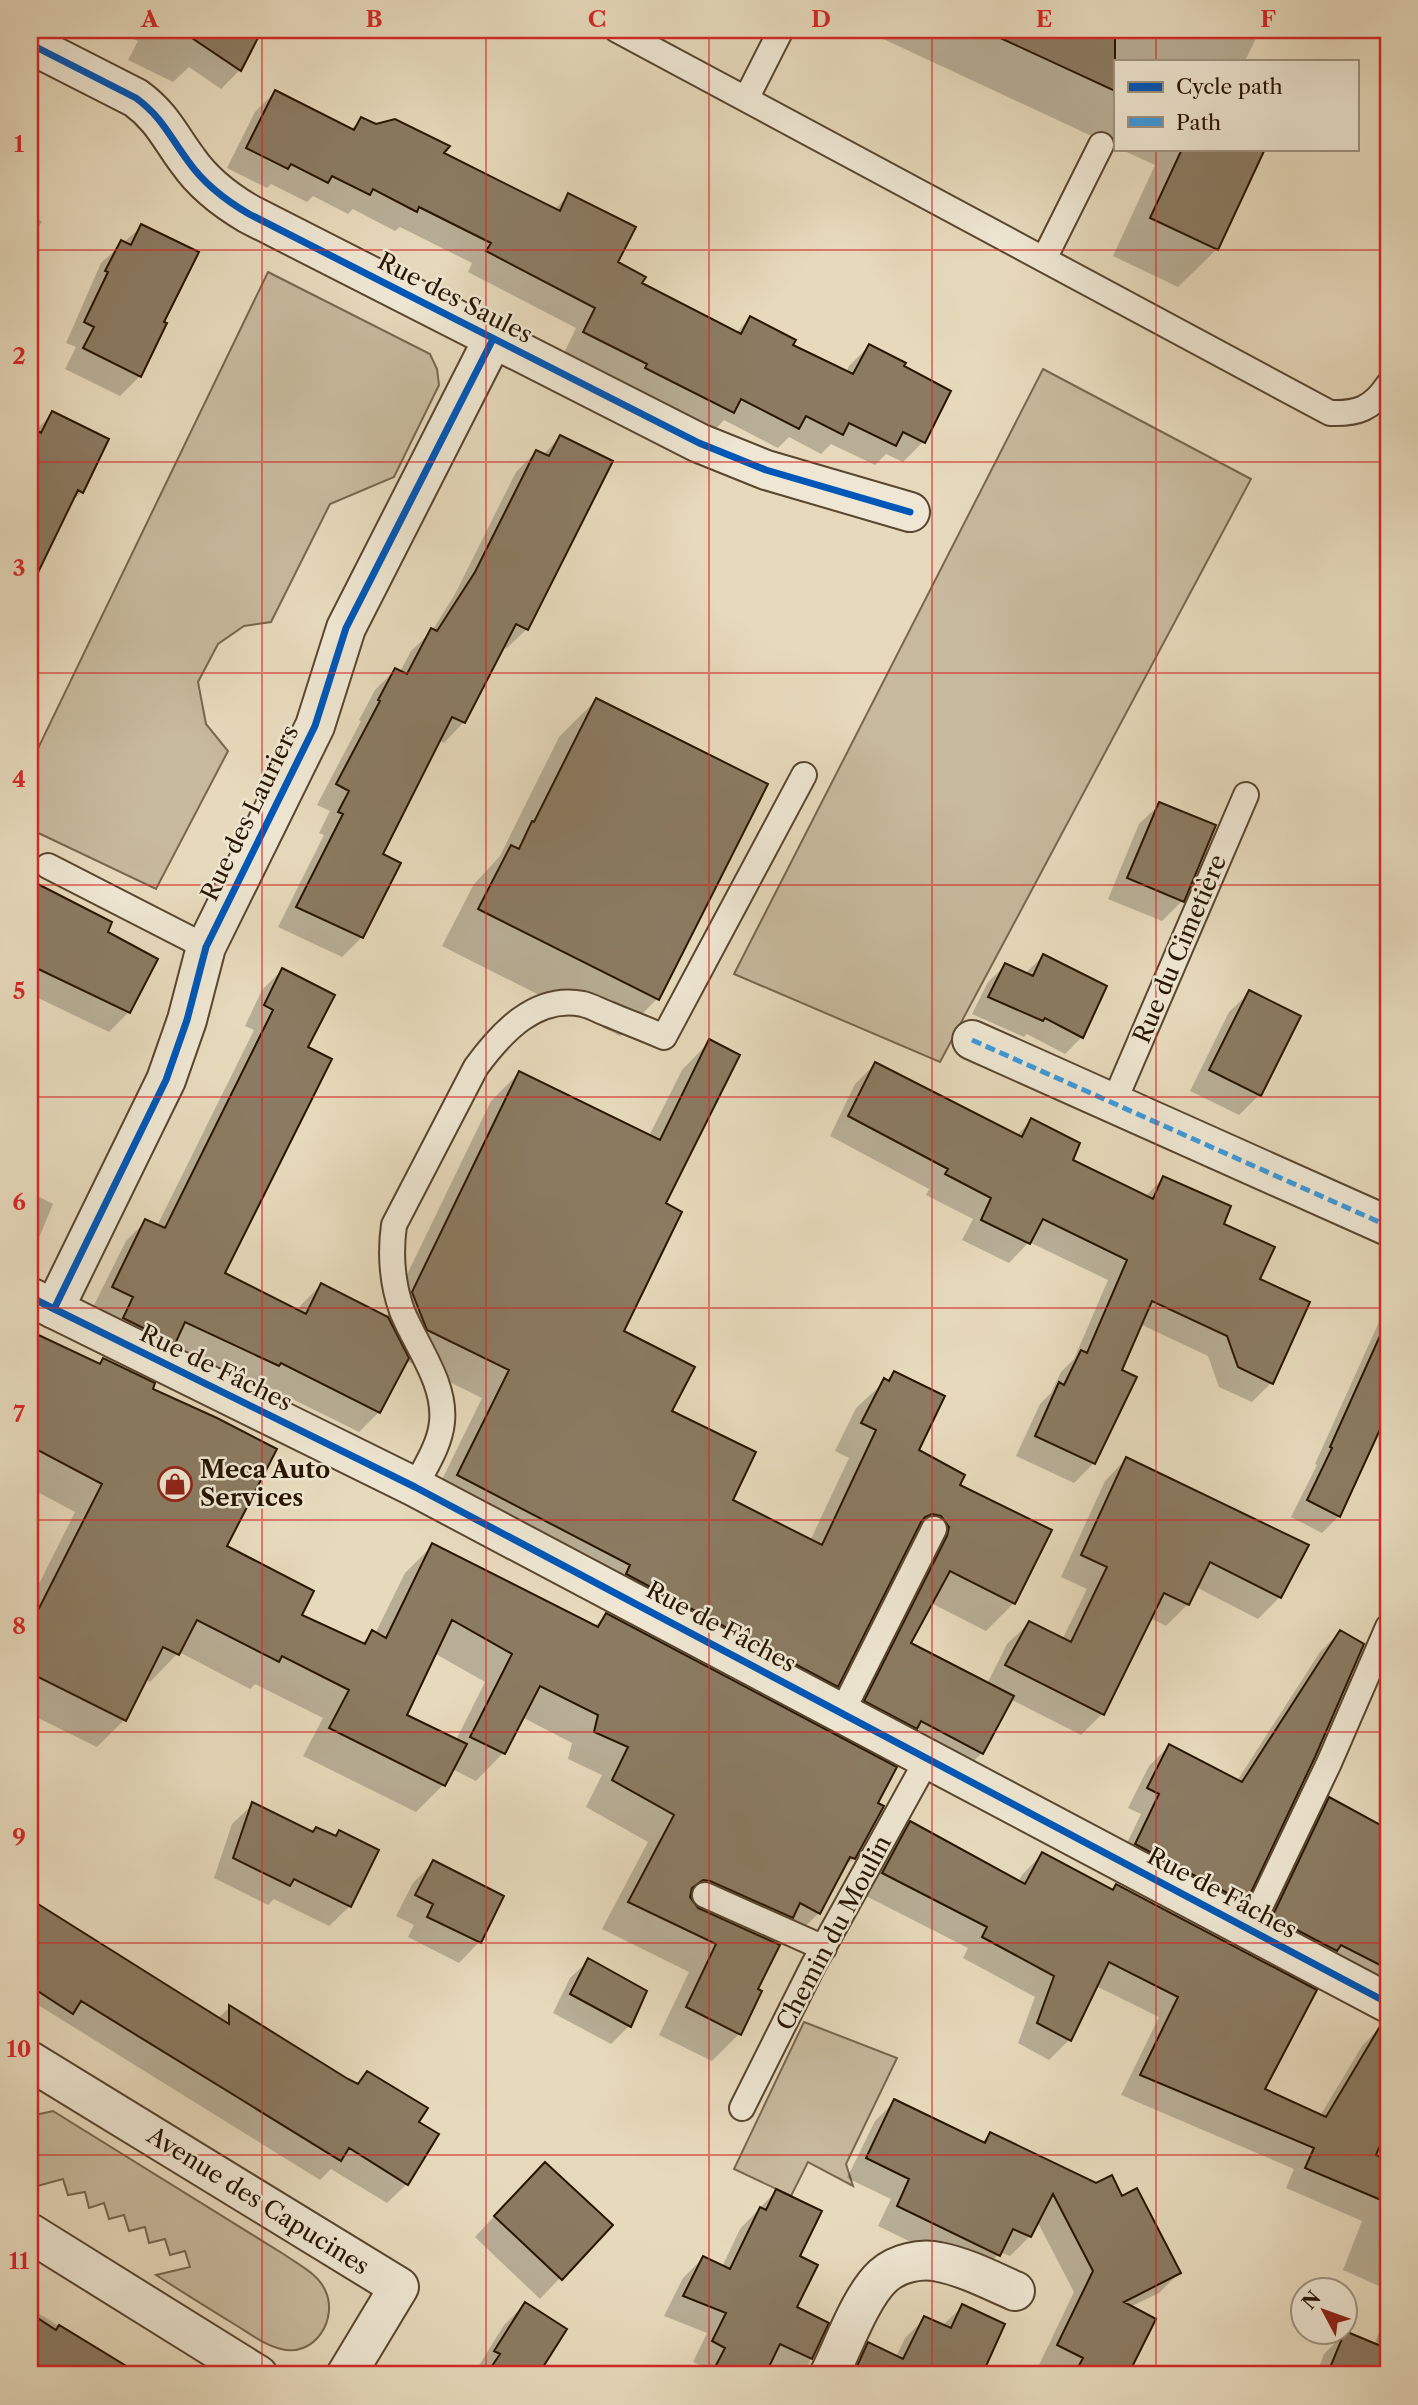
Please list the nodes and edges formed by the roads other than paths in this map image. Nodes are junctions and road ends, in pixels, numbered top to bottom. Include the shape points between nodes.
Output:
1 (617, 30) edge
2 (781, 30) edge
3 (30, 44) edge
4 (746, 99) junction
5 (1101, 145) dead end
6 (1044, 259) junction
7 (493, 339) junction
8 (1388, 385) edge
9 (910, 512) dead end
10 (804, 775) dead end
11 (1246, 795) dead end
12 (48, 866) dead end
13 (206, 947) junction
14 (972, 1041) dead end
15 (1114, 1102) junction
16 (1388, 1226) edge
17 (42, 1303) edge
18 (415, 1487) junction
19 (934, 1529) dead end
20 (1388, 1627) edge
21 (842, 1712) junction
22 (928, 1758) junction
23 (705, 1895) dead end
24 (1250, 1928) junction
25 (824, 1948) junction
26 (1388, 2003) edge
27 (30, 2061) edge
28 (742, 2108) dead end
29 (30, 2233) edge
30 (1015, 2291) dead end
31 (258, 2375) edge
32 (346, 2375) edge
33 (829, 2375) edge

1 - 4 lane
2 - 4 lane
3 - 7 street, Rue des Saules via 149,108 199,175 233,204
4 - 6 lane
5 - 6 lane
6 - 8 lane via 1330,413 1351,414 1367,407
7 - 9 street, Rue des Saules via 730,456
7 - 13 street, Rue des Lauriers via 346,628 315,726
10 - 18 lane via 664,1037 583,1004 559,1003 531,1012 510,1026 476,1067 394,1225 390,1252 402,1309 440,1400 438,1441
11 - 15 lane, Rue du Cimetière
12 - 13 lane
13 - 17 street, Rue des Lauriers via 166,1080
14 - 15 street
15 - 16 street
17 - 18 street, Rue de Fâches
18 - 21 street, Rue de Fâches
19 - 21 lane
20 - 24 lane, Rue de Fâches
21 - 22 street, Rue de Fâches
22 - 24 street, Rue de Fâches
22 - 25 lane, Chemin du Moulin
23 - 25 lane
24 - 26 street, Rue de Fâches
25 - 28 lane, Chemin du Moulin
27 - 32 street, Avenue des Capucines via 399,2287
29 - 31 street
30 - 33 street via 962,2268 911,2261 884,2274 867,2296

